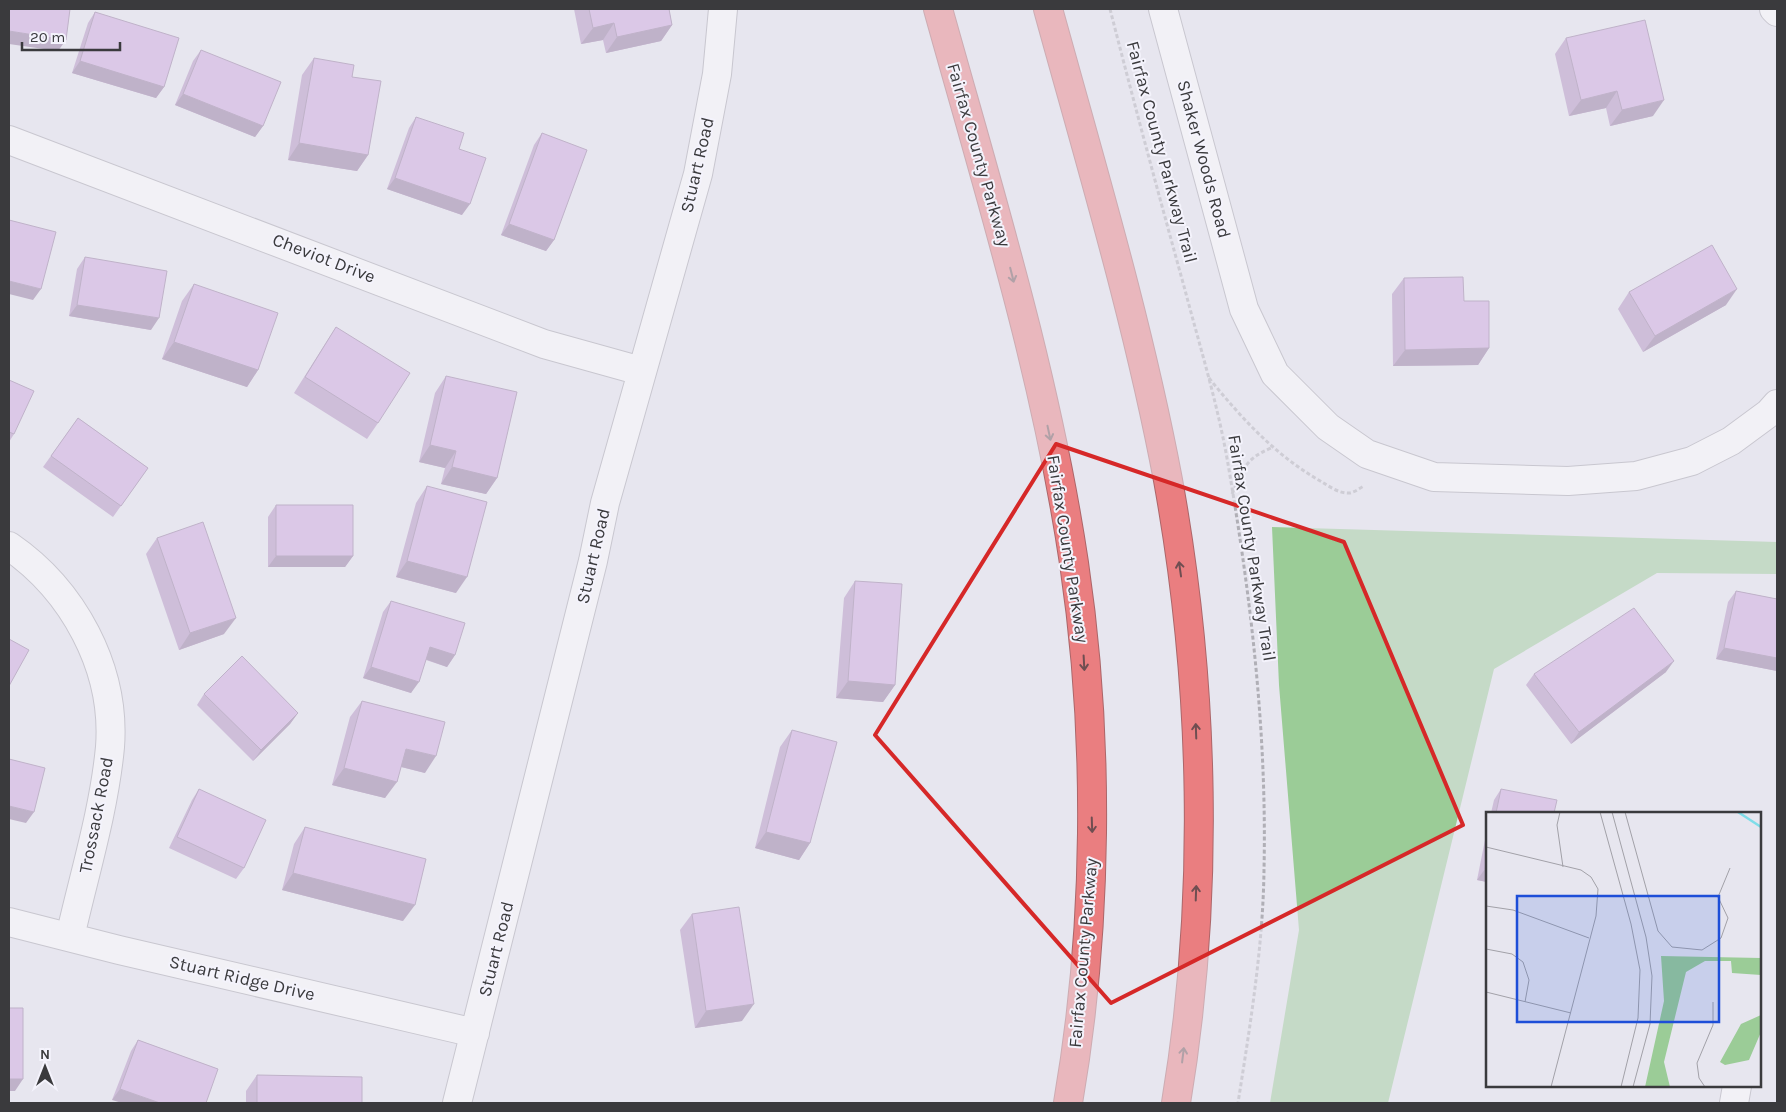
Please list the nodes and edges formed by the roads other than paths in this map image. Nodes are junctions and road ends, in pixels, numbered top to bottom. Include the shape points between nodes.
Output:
1 (723, 9) edge
2 (938, 9) edge
3 (1048, 9) edge
4 (1163, 9) edge
5 (1774, 9) edge
6 (1777, 12) edge
7 (9, 140) edge
8 (641, 371) junction
9 (1777, 404) edge
10 (9, 546) edge
11 (9, 922) edge
12 (70, 937) junction
13 (475, 1032) junction
14 (1737, 1087) edge
15 (457, 1103) edge
16 (1068, 1103) edge
17 (1176, 1103) edge
18 (1734, 1103) edge

1 - 8 street, Stuart Road via 716,74 698,174
2 -> 16 highway, Fairfax County Parkway via 1042,395 1074,564 1084,655 1092,835 1083,995
17 -> 3 highway via 1190,987 1199,827 1195,707 1184,590 1168,482 1144,364
4 - 9 street, Shaker Woods Road via 1244,309 1275,374 1328,427 1367,454 1434,477 1568,481 1636,476 1692,461 1723,445
5 - 6 street
7 - 8 street, Cheviot Drive via 544,344
8 - 13 street, Stuart Road via 605,503
10 - 12 street, Trossack Road via 28,559 56,587 80,621 98,661 108,702 110,745 105,783
11 - 12 street, Stuart Ridge Drive
12 - 13 street, Stuart Ridge Drive
13 - 15 street, Stuart Road
14 - 18 street

